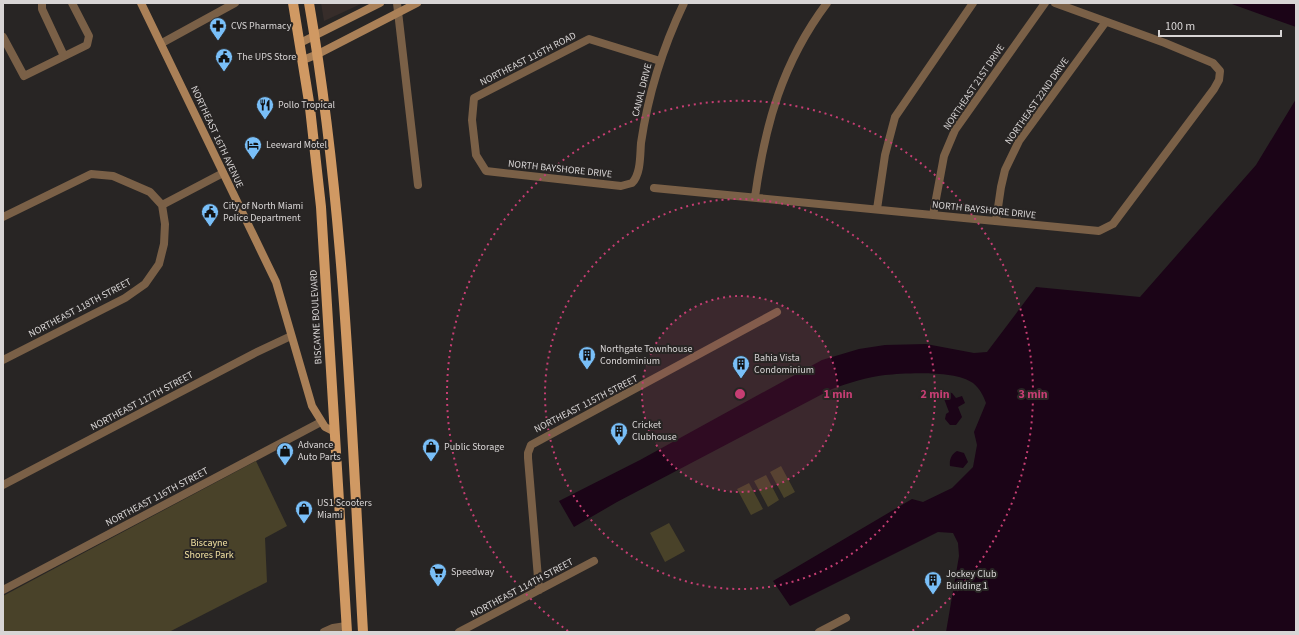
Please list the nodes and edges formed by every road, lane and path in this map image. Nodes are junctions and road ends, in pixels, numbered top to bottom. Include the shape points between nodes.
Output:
1 (42, 3) edge
2 (72, 3) edge
3 (141, 3) edge
4 (235, 3) edge
5 (293, 3) edge
6 (309, 3) edge
7 (380, 3) edge
8 (396, 3) edge
9 (417, 3) edge
10 (684, 3) edge
11 (826, 3) edge
12 (973, 3) edge
13 (1045, 3) edge
14 (1055, 3) edge
15 (399, 13) junction
16 (1105, 23) junction
17 (315, 36) junction
18 (3, 37) edge
19 (162, 43) junction
20 (300, 43) junction
21 (318, 54) junction
22 (64, 56) junction
23 (302, 60) junction
24 (660, 60) junction
25 (486, 171) joint
26 (223, 173) junction
27 (632, 184) joint
28 (418, 185) dead end
29 (654, 188) dead end
30 (755, 198) junction
31 (162, 205) junction
32 (877, 209) junction
33 (933, 215) junction
34 (3, 217) edge
35 (996, 221) junction
36 (777, 312) dead end
37 (291, 336) junction
38 (3, 360) edge
39 (321, 422) junction
40 (335, 432) junction
41 (352, 450) junction
42 (3, 485) edge
43 (594, 561) dead end
44 (3, 590) edge
45 (539, 590) junction
46 (846, 618) dead end
47 (347, 629) edge
48 (324, 632) edge
49 (363, 632) edge
50 (459, 632) edge
51 (819, 632) edge

1 - 22 street via 42,9
2 - 22 street via 90,41 88,45
3 - 19 street, NORTHEAST 16TH AVENUE
4 - 19 street
5 - 20 main road, BISCAYNE BOULEVARD
6 - 17 main road
7 - 17 street
8 - 15 street
9 - 15 street
10 - 24 street, CANAL DRIVE
11 - 30 street via 808,27 787,70 771,116 760,160
12 - 32 street via 895,117 885,156
13 - 33 street, NORTHEAST 21ST DRIVE via 955,130 944,156
14 - 16 street
15 - 21 street
15 - 28 street via 398,24
16 - 35 street, NORTHEAST 22ND DRIVE via 1019,141 1005,170
16 - 35 street, NORTH BAYSHORE DRIVE via 1165,43 1213,63 1220,71 1220,80 1113,224 1099,231
17 - 20 street
17 - 21 main road
18 - 22 street via 24,76
19 - 26 street, NORTHEAST 16TH AVENUE
20 - 23 main road, BISCAYNE BOULEVARD
21 - 23 street
21 - 41 main road via 330,139 339,236
23 - 40 main road, BISCAYNE BOULEVARD via 321,207
24 - 25 street, NORTHEAST 116TH ROAD via 589,38 474,98 472,120 476,155
24 - 27 street, CANAL DRIVE via 644,124 637,176
25 - 27 street, NORTH BAYSHORE DRIVE via 621,186
26 - 31 street
26 - 37 street, NORTHEAST 16TH AVENUE via 276,282
29 - 30 street, NORTH BAYSHORE DRIVE
30 - 32 street, NORTH BAYSHORE DRIVE
31 - 34 street via 147,191 113,176 91,174
31 - 38 street, NORTHEAST 118TH STREET via 165,224 164,244 159,264 145,284 125,298
32 - 33 street, NORTH BAYSHORE DRIVE
33 - 35 street, NORTH BAYSHORE DRIVE
36 - 45 street, NORTHEAST 115TH STREET via 531,445 528,458
37 - 39 street, NORTHEAST 16TH AVENUE via 312,406
37 - 42 street, NORTHEAST 117TH STREET via 255,352
39 - 40 street, NORTHEAST 16TH AVENUE
39 - 44 street, NORTHEAST 116TH STREET
40 - 41 main road via 344,437
40 - 47 main road, BISCAYNE BOULEVARD
41 - 49 main road
43 - 45 street, NORTHEAST 114TH STREET
45 - 50 street, NORTHEAST 114TH STREET
46 - 51 street
47 - 48 street via 333,628

